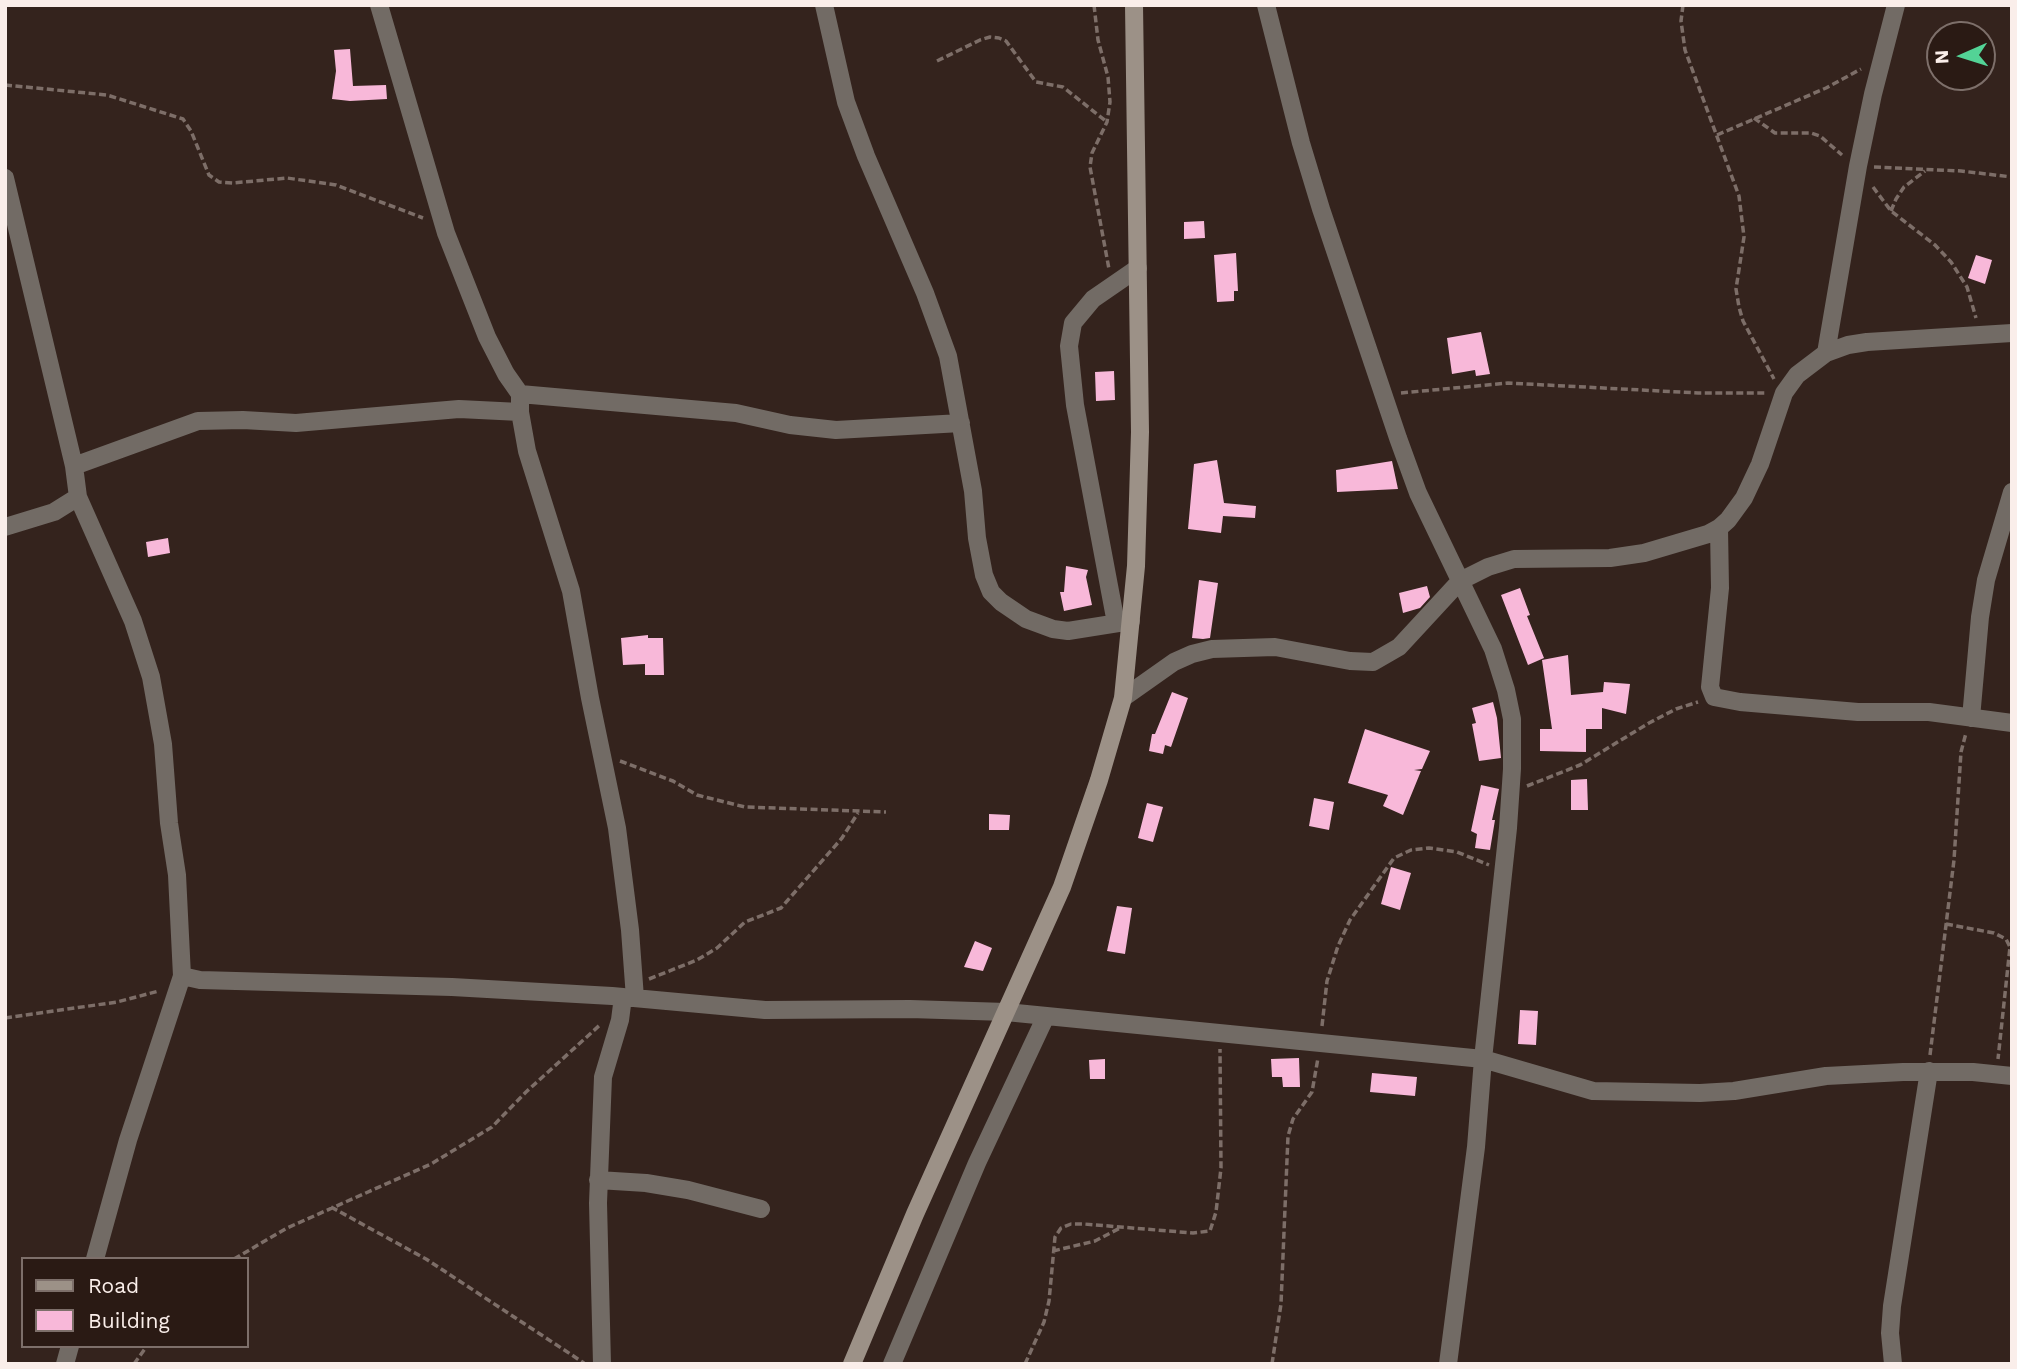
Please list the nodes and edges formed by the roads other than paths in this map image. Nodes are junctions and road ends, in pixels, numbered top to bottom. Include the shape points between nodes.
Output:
1 (379, 5) edge
2 (824, 5) edge
3 (1133, 5) edge
4 (1266, 5) edge
5 (1896, 5) edge
6 (5, 177) edge
7 (1138, 268) junction
8 (2012, 333) edge
9 (1826, 353) junction
10 (520, 403) junction
11 (961, 423) junction
12 (74, 466) junction
13 (2012, 492) edge
14 (78, 497) junction
15 (5, 527) edge
16 (1719, 528) junction
17 (1460, 581) junction
18 (1123, 622) junction
19 (1123, 698) junction
20 (1971, 718) junction
21 (2012, 723) edge
22 (180, 981) junction
23 (628, 997) junction
24 (1006, 1012) junction
25 (1046, 1016) junction
26 (1483, 1059) junction
27 (1929, 1071) junction
28 (2004, 1075) edge
29 (598, 1180) junction
30 (761, 1209) dead end
31 (96, 1257) edge
32 (602, 1364) edge
33 (852, 1364) edge
34 (892, 1364) edge
35 (1448, 1364) edge
36 (1893, 1364) edge

1 - 10 street via 444,226 487,337
2 - 11 street via 846,102 943,343
3 - 7 main road
4 - 17 street via 1301,143 1383,394 1418,493
5 - 9 street
6 - 12 street
7 - 18 main road via 1136,566
7 - 18 street via 1093,299 1073,323 1069,345 1075,405
8 - 9 street via 1867,342
9 - 16 street via 1781,393 1760,464 1744,498
10 - 11 street via 736,413 836,430
10 - 12 street via 296,423 198,421
10 - 23 street via 527,450 571,591 617,828 630,930
11 - 18 street via 976,538 991,592 1026,619 1053,629
12 - 14 street
13 - 20 street via 1986,580
14 - 15 street via 54,512
14 - 22 street via 133,621 151,677 177,876
16 - 17 street via 1644,553 1611,558 1514,559
16 - 20 street via 1719,599 1710,687 1714,697
17 - 19 street via 1399,647 1373,662 1275,648 1212,649 1174,662
17 - 26 street via 1493,649 1512,719 1511,792
18 - 19 main road
19 - 24 main road via 1062,887
20 - 21 street
22 - 23 street via 452,987
22 - 31 street
23 - 24 street via 765,1010
23 - 29 street via 603,1077
24 - 25 street
24 - 33 main road
25 - 26 street
25 - 34 street via 977,1163
26 - 27 street via 1593,1091 1734,1091 1826,1076
26 - 35 street
27 - 28 street
27 - 36 street via 1892,1306
29 - 30 street via 688,1190
29 - 32 street

